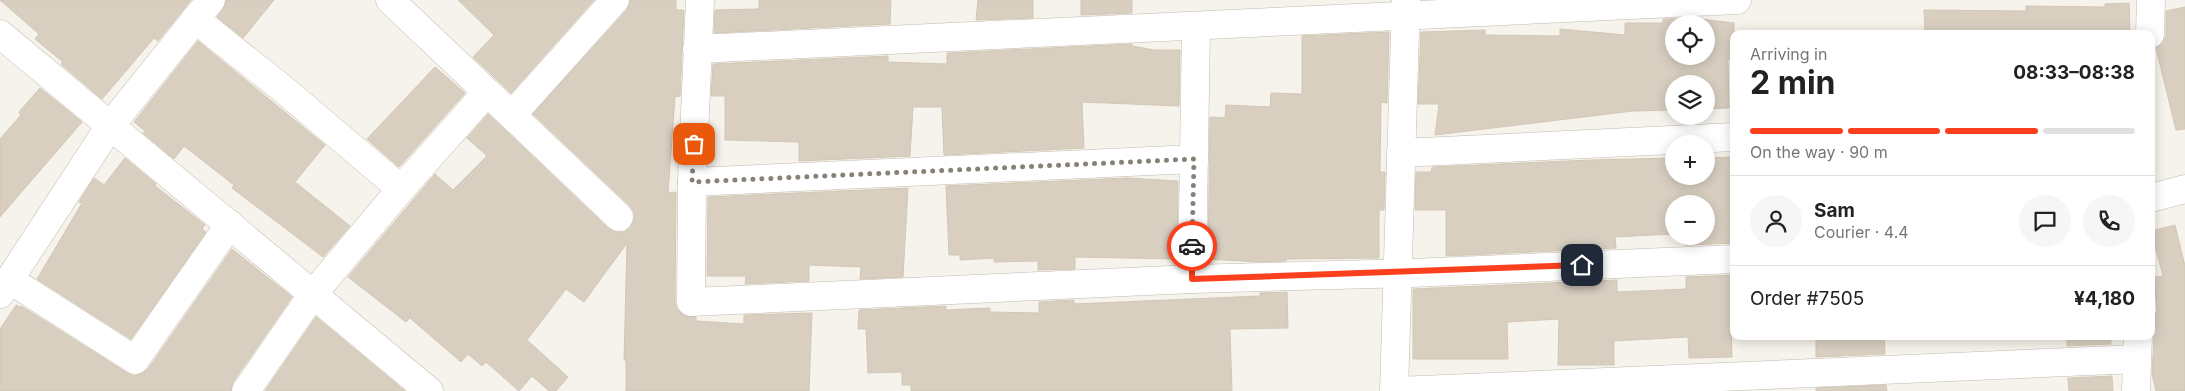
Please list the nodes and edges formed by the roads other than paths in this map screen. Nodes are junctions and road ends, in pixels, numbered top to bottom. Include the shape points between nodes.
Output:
1 (390, 0) edge
2 (615, 0) edge
3 (700, 0) edge
4 (1737, 0) edge
5 (2151, 0) edge
6 (1406, 8) edge
7 (203, 10) edge
8 (1196, 26) junction
9 (2150, 30) edge
10 (0, 34) edge
11 (697, 49) junction
12 (488, 92) junction
13 (512, 115) junction
14 (110, 126) junction
15 (1730, 137) edge
16 (1400, 153) junction
17 (1194, 159) junction
18 (692, 182) junction
19 (401, 189) junction
20 (2185, 189) edge
21 (2155, 197) edge
22 (618, 217) dead end
23 (230, 224) junction
24 (1730, 259) edge
25 (1399, 273) junction
26 (1192, 279) junction
27 (5, 287) edge
28 (314, 294) junction
29 (2138, 348) edge
30 (246, 391) edge
31 (429, 391) edge
32 (1395, 391) edge
33 (2136, 391) edge

1 - 12 street
2 - 13 street
3 - 11 street
4 - 6 street
5 - 9 street
6 - 8 street
6 - 16 street
7 - 14 street
7 - 19 street via 283,89
8 - 11 street
8 - 17 street
10 - 14 street
11 - 18 street
12 - 13 street
12 - 19 street
13 - 22 street
14 - 23 street
14 - 27 street
15 - 16 street
16 - 25 street
17 - 18 street
17 - 26 street
18 - 26 street via 691,302
19 - 28 street
20 - 21 street
23 - 27 street via 135,360
23 - 28 street
24 - 25 street
25 - 26 street
25 - 32 street
28 - 30 street
28 - 31 street
29 - 32 street
29 - 33 street

